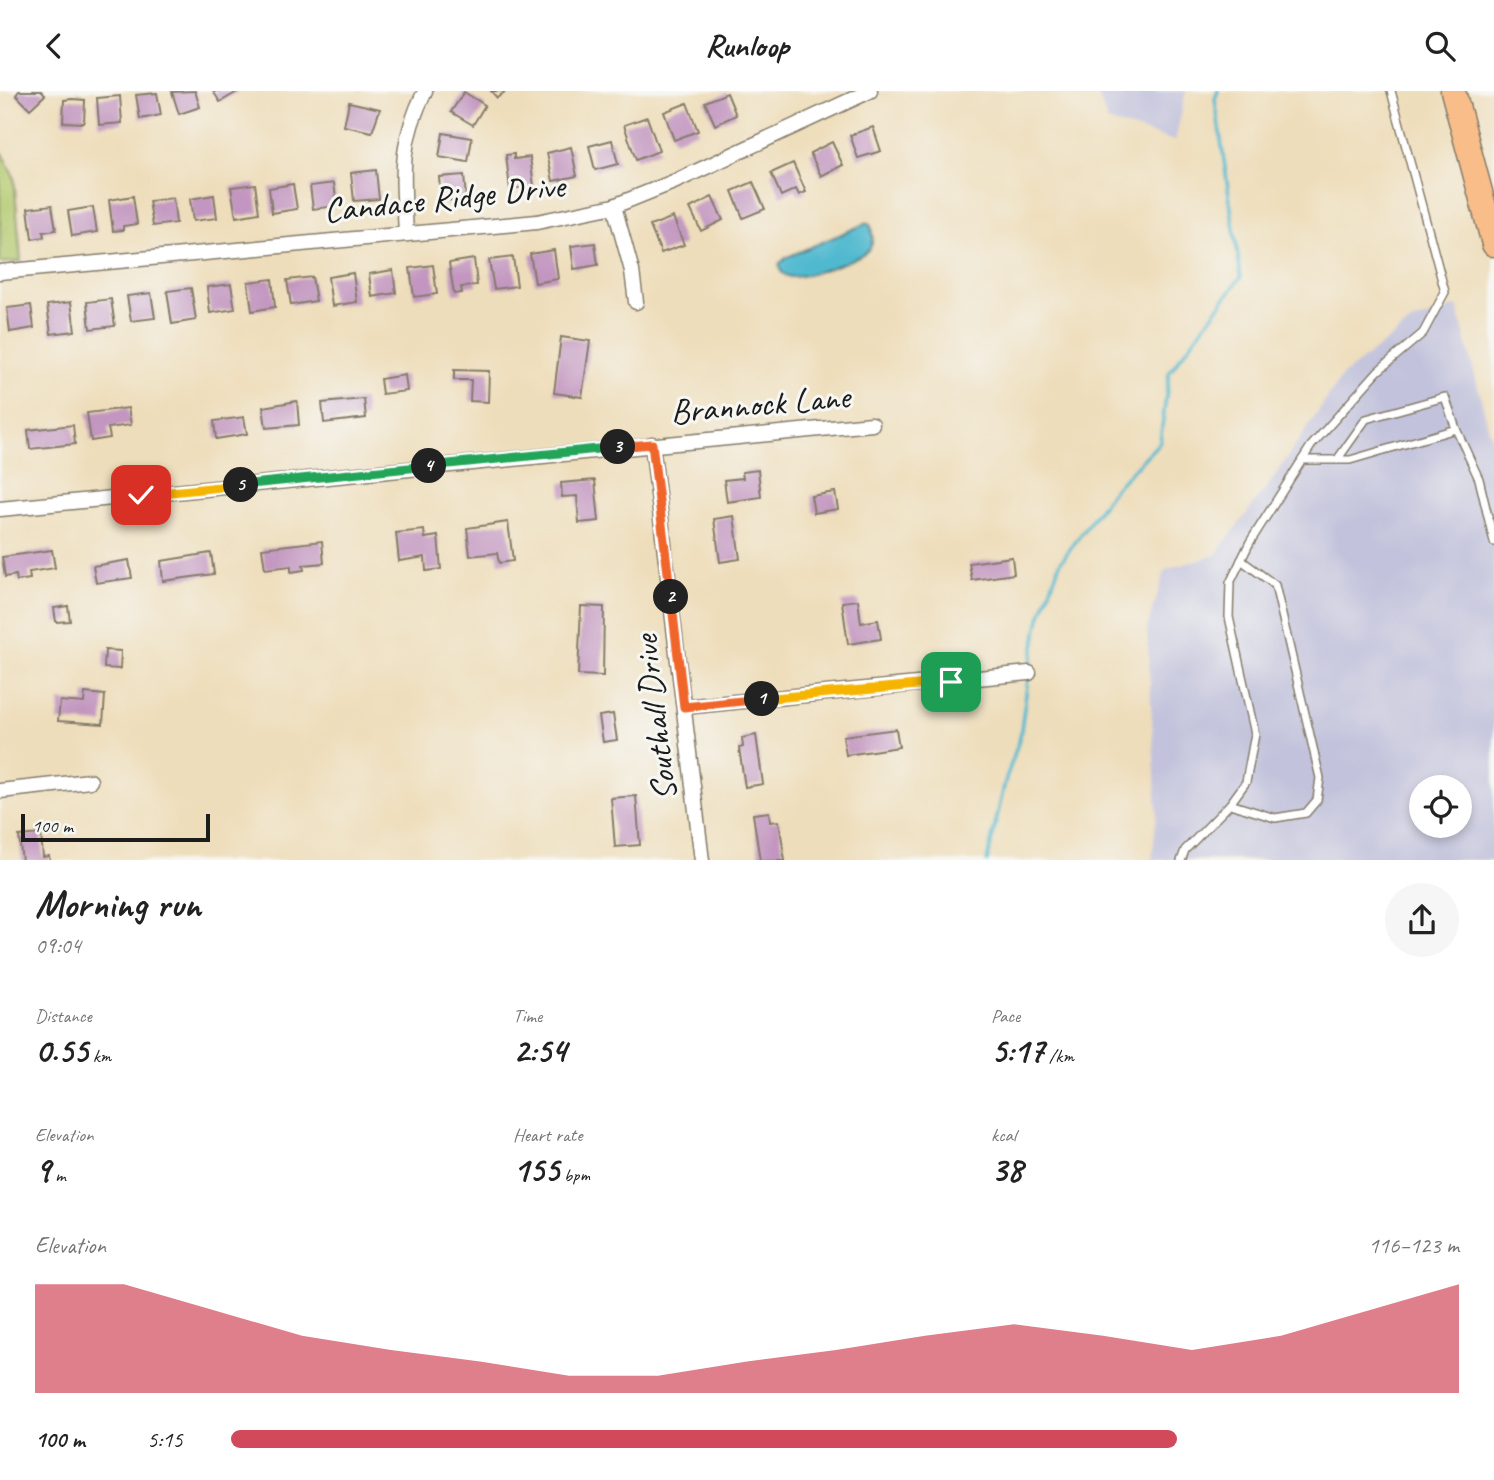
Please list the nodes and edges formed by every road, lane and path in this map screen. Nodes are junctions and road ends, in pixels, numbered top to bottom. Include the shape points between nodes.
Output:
1 (425, 91) edge
2 (870, 91) edge
3 (1391, 91) edge
4 (1452, 91) edge
5 (840, 97) edge
6 (614, 207) junction
7 (407, 233) junction
8 (1494, 244) edge
9 (0, 272) edge
10 (636, 302) dead end
11 (872, 424) dead end
12 (1455, 429) junction
13 (652, 444) junction
14 (1302, 460) junction
15 (1338, 460) junction
16 (0, 509) edge
17 (1494, 542) edge
18 (1241, 560) junction
19 (1029, 673) dead end
20 (684, 707) junction
21 (90, 781) dead end
22 (0, 791) edge
23 (1230, 804) junction
24 (702, 860) edge
25 (1181, 860) edge

1 - 7 street via 411,118 403,156
2 - 5 street, Candace Ridge Drive
3 - 14 lane via 1445,292 1423,333 1378,371
4 - 8 highway
5 - 6 street, Candace Ridge Drive via 676,181
6 - 7 street, Candace Ridge Drive via 537,222
6 - 10 street
7 - 9 street, Candace Ridge Drive
11 - 13 street, Brannock Lane
12 - 15 lane
12 - 15 lane via 1446,397 1366,419
12 - 17 lane via 1479,479
13 - 16 street, Brannock Lane
13 - 20 street, Southall Drive
14 - 15 lane
14 - 18 lane
18 - 23 lane via 1230,583 1229,618 1255,734 1246,782
18 - 23 lane via 1275,585 1320,778 1317,800 1306,813 1275,818
19 - 20 street
20 - 24 street, Southall Drive
21 - 22 street
23 - 25 lane via 1185,850

